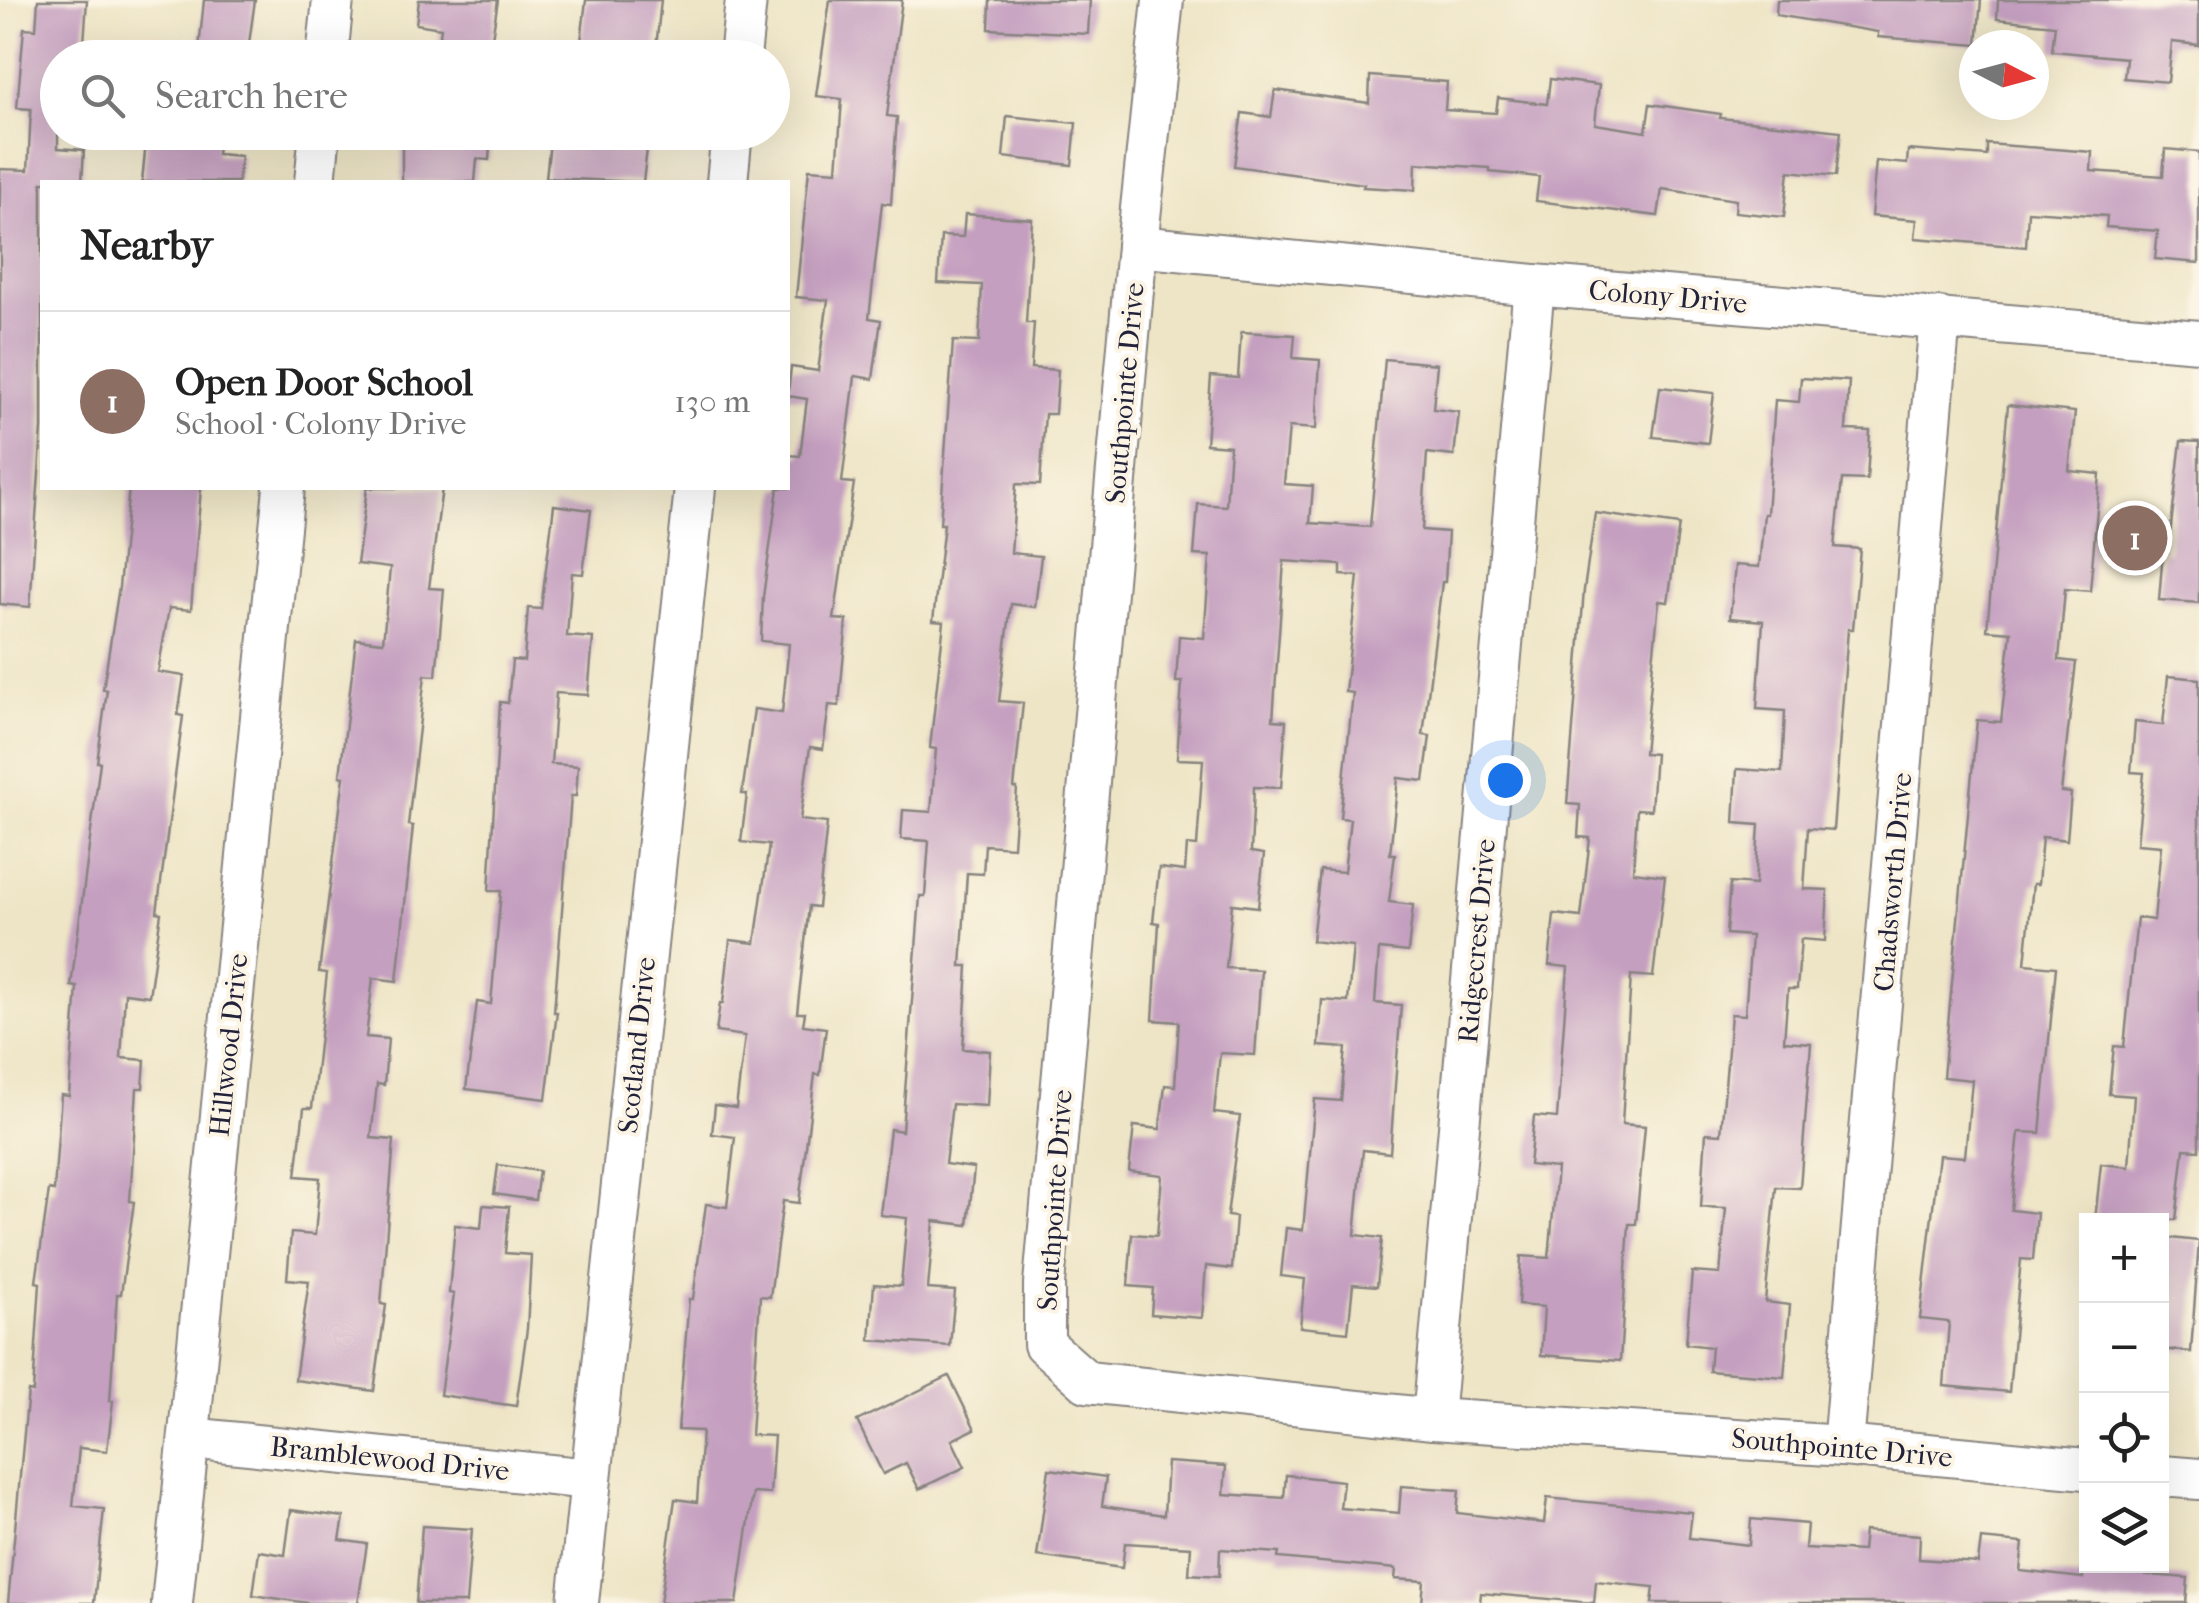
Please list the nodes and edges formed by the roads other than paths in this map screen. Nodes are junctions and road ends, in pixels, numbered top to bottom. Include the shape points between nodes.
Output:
1 (333, 0) edge
2 (746, 0) edge
3 (1163, 0) edge
4 (330, 40) edge
5 (742, 40) edge
6 (318, 150) edge
7 (730, 150) edge
8 (315, 180) edge
9 (727, 180) edge
10 (1138, 246) junction
11 (1534, 285) junction
12 (1940, 318) junction
13 (2199, 341) edge
14 (284, 490) edge
15 (694, 490) edge
16 (1433, 1419) junction
17 (189, 1438) junction
18 (1843, 1446) junction
19 (2079, 1467) edge
20 (2169, 1477) edge
21 (590, 1479) junction
22 (2199, 1479) edge
23 (172, 1603) edge
24 (578, 1603) edge

1 - 4 street
2 - 5 street
3 - 10 street, Southpointe Drive
6 - 8 street
7 - 9 street
10 - 11 street, Colony Drive
10 - 16 street, Southpointe Drive via 1044,1284 1044,1344 1087,1382
11 - 12 street, Colony Drive
11 - 16 street, Ridgecrest Drive
12 - 13 street, Colony Drive
12 - 18 street, Chadsworth Drive
14 - 17 street, Hillwood Drive
15 - 21 street, Scotland Drive
16 - 18 street, Southpointe Drive
17 - 21 street, Bramblewood Drive
17 - 23 street, Hillwood Drive
18 - 19 street, Southpointe Drive
20 - 22 street
21 - 24 street, Scotland Drive

